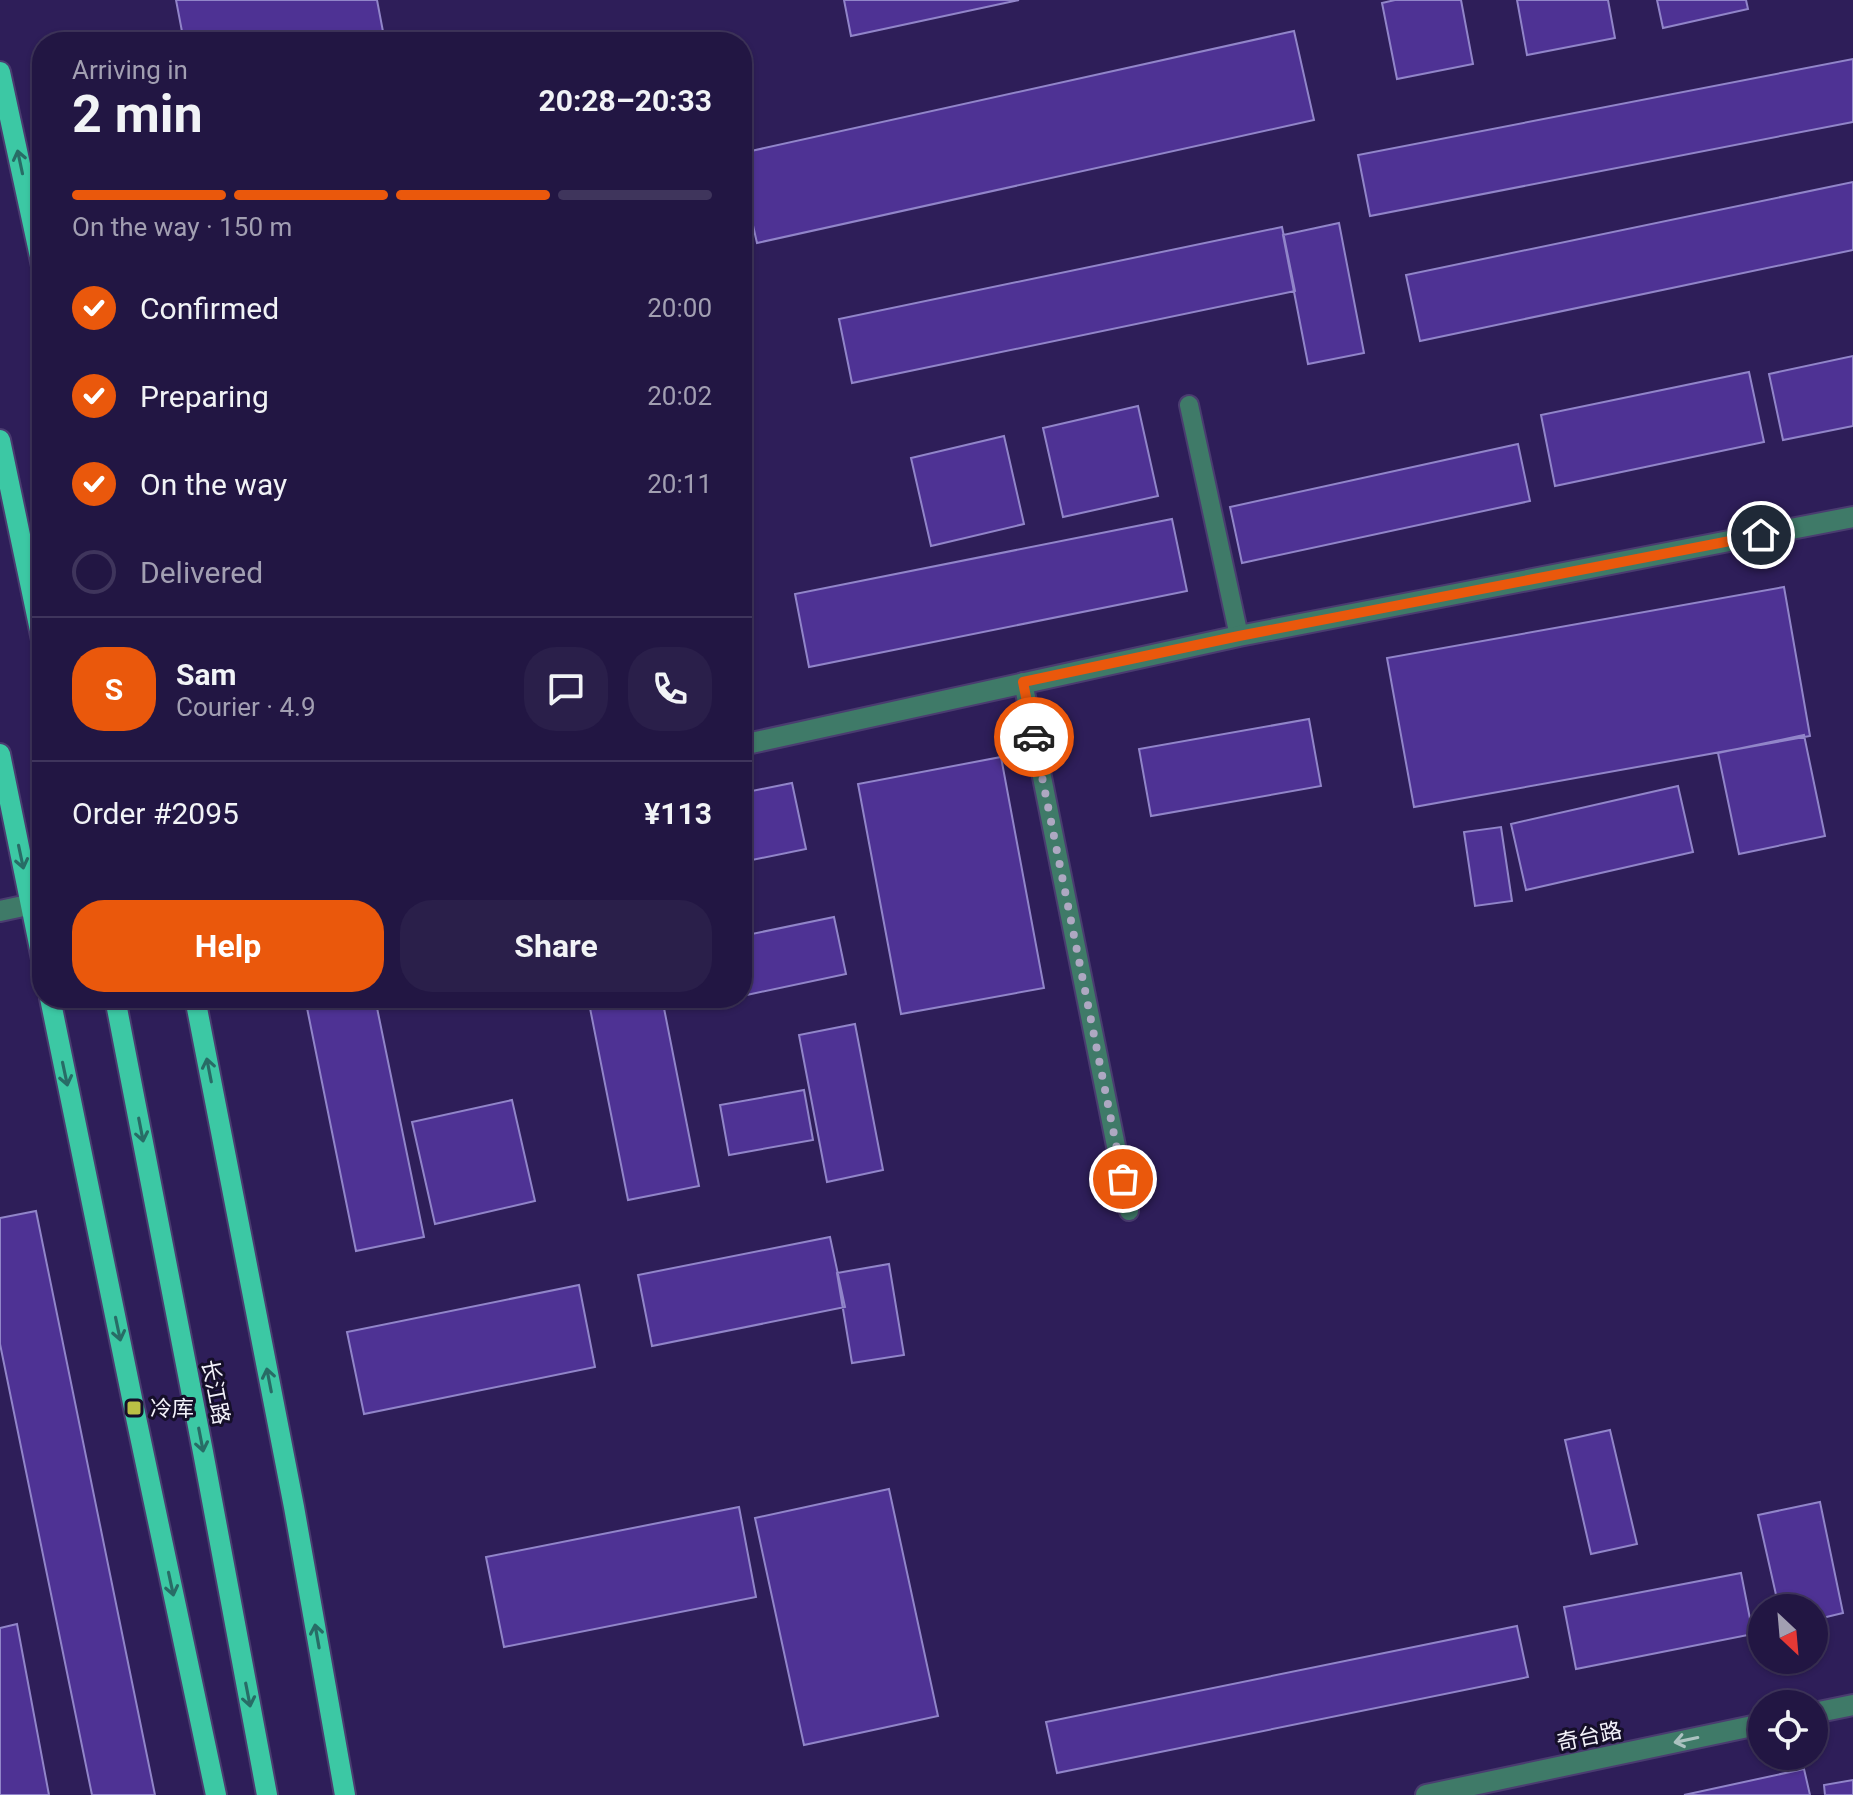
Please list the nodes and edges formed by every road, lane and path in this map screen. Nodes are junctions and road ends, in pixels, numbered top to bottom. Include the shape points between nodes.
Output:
1 (0, 72) edge
2 (32, 220) edge
3 (1189, 405) dead end
4 (0, 440) edge
5 (1853, 517) edge
6 (32, 592) edge
7 (1239, 636) junction
8 (1023, 682) junction
9 (752, 743) edge
10 (0, 754) edge
11 (32, 886) edge
12 (32, 904) edge
13 (0, 911) edge
14 (52, 1008) edge
15 (117, 1008) edge
16 (197, 1008) edge
17 (1129, 1211) dead end
18 (1853, 1705) edge
19 (1828, 1710) edge
20 (1748, 1727) edge
21 (216, 1795) edge
22 (267, 1795) edge
23 (345, 1795) edge
24 (1426, 1795) edge

2 -> 1 main road
3 - 7 lane
4 - 6 main road
5 - 7 street
7 - 8 street
8 - 9 street
8 - 17 lane
10 -> 11 main road
12 - 13 street
14 -> 21 main road
15 -> 22 main road, 长江路
23 -> 16 main road
18 - 19 street
20 -> 24 street, 奇台路

